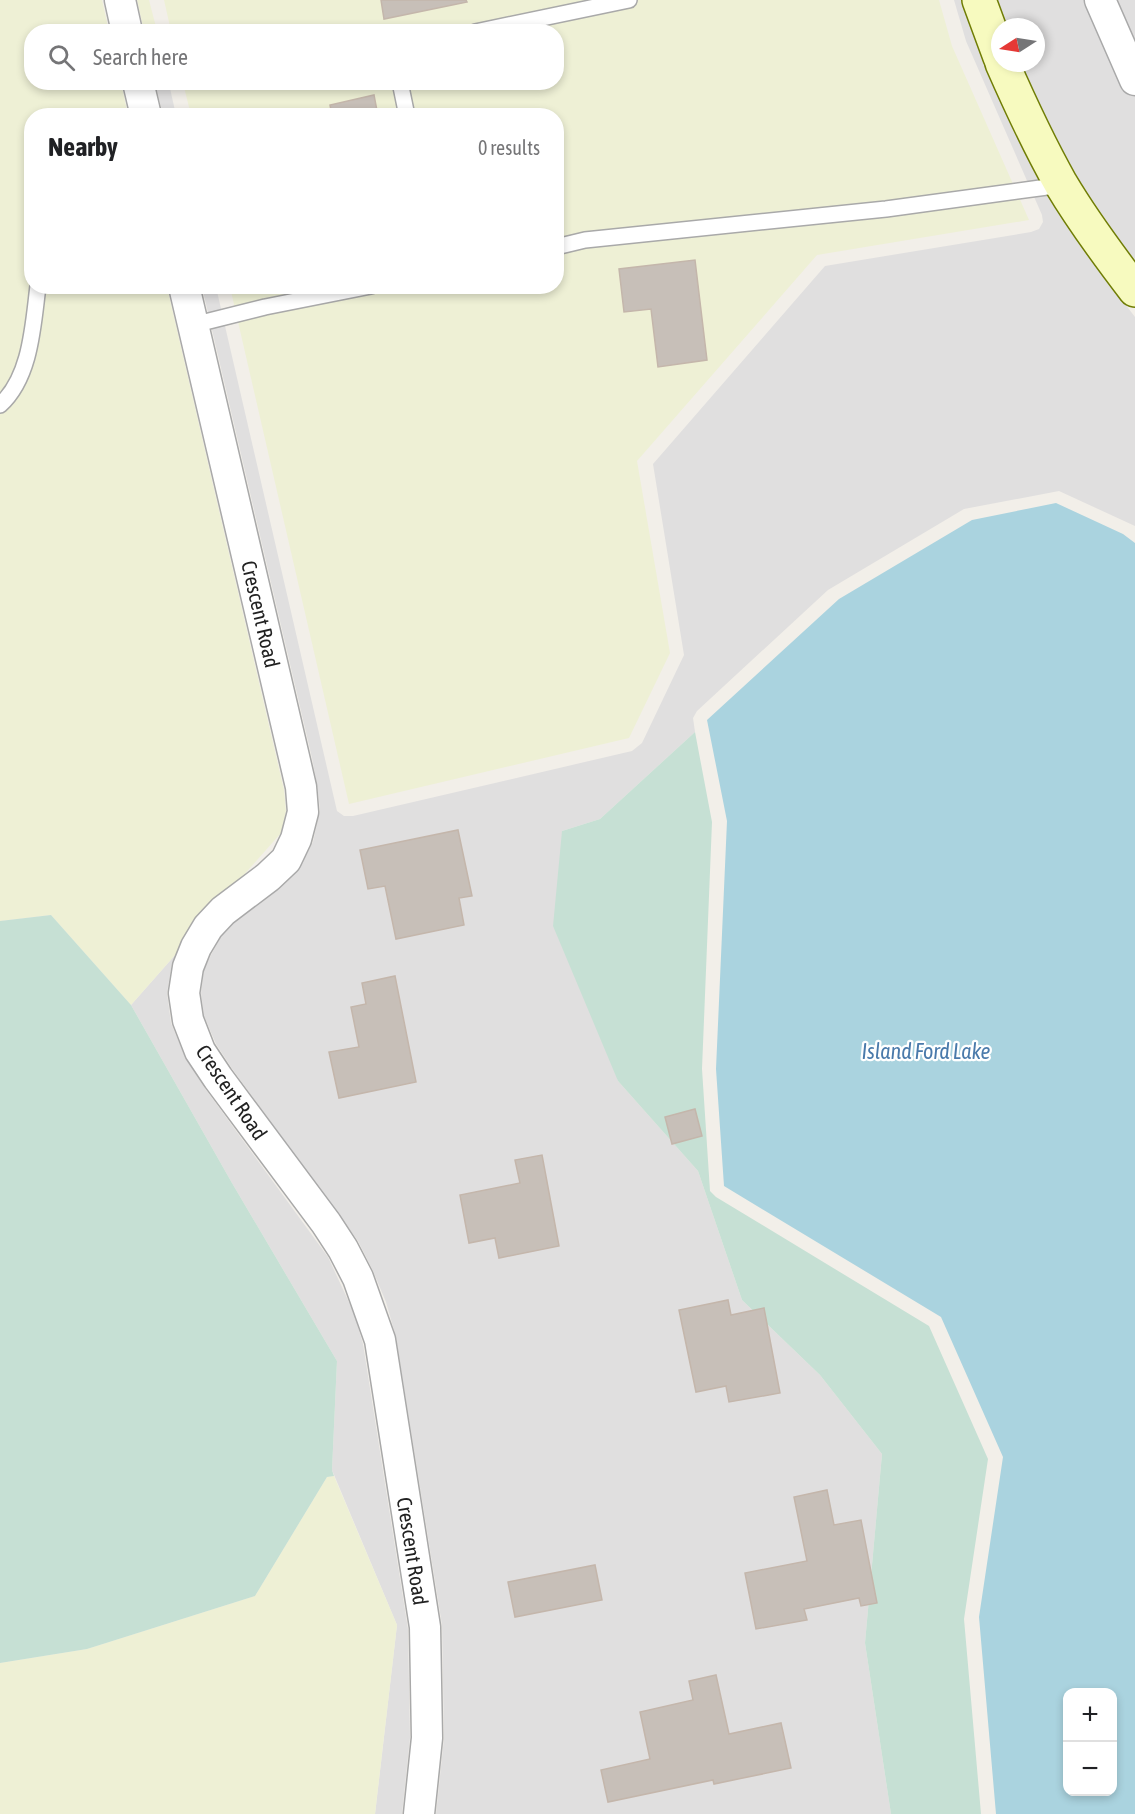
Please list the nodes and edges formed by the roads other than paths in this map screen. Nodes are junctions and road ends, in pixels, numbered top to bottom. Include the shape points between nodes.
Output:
1 (120, 0) edge
2 (629, 0) edge
3 (979, 0) edge
4 (1100, 0) edge
5 (125, 24) edge
6 (514, 24) edge
7 (991, 33) edge
8 (1006, 72) edge
9 (1135, 80) edge
10 (140, 90) edge
11 (402, 90) edge
12 (144, 108) edge
13 (405, 108) edge
14 (1062, 185) junction
15 (564, 245) edge
16 (1135, 290) edge
17 (37, 294) edge
18 (186, 294) edge
19 (331, 294) edge
20 (193, 326) junction
21 (0, 405) edge
22 (419, 1814) edge

1 - 5 street
2 - 6 lane
3 - 7 main road
4 - 9 street
8 - 14 main road
10 - 12 street
11 - 13 lane
14 - 15 lane
14 - 16 main road
17 - 21 lane via 21,373
18 - 20 street, Crescent Road
19 - 20 lane
20 - 22 street, Crescent Road via 301,787 303,812 286,860 223,911 196,947 184,993 188,1020 200,1051 218,1078 343,1249 380,1340 425,1627 427,1738

